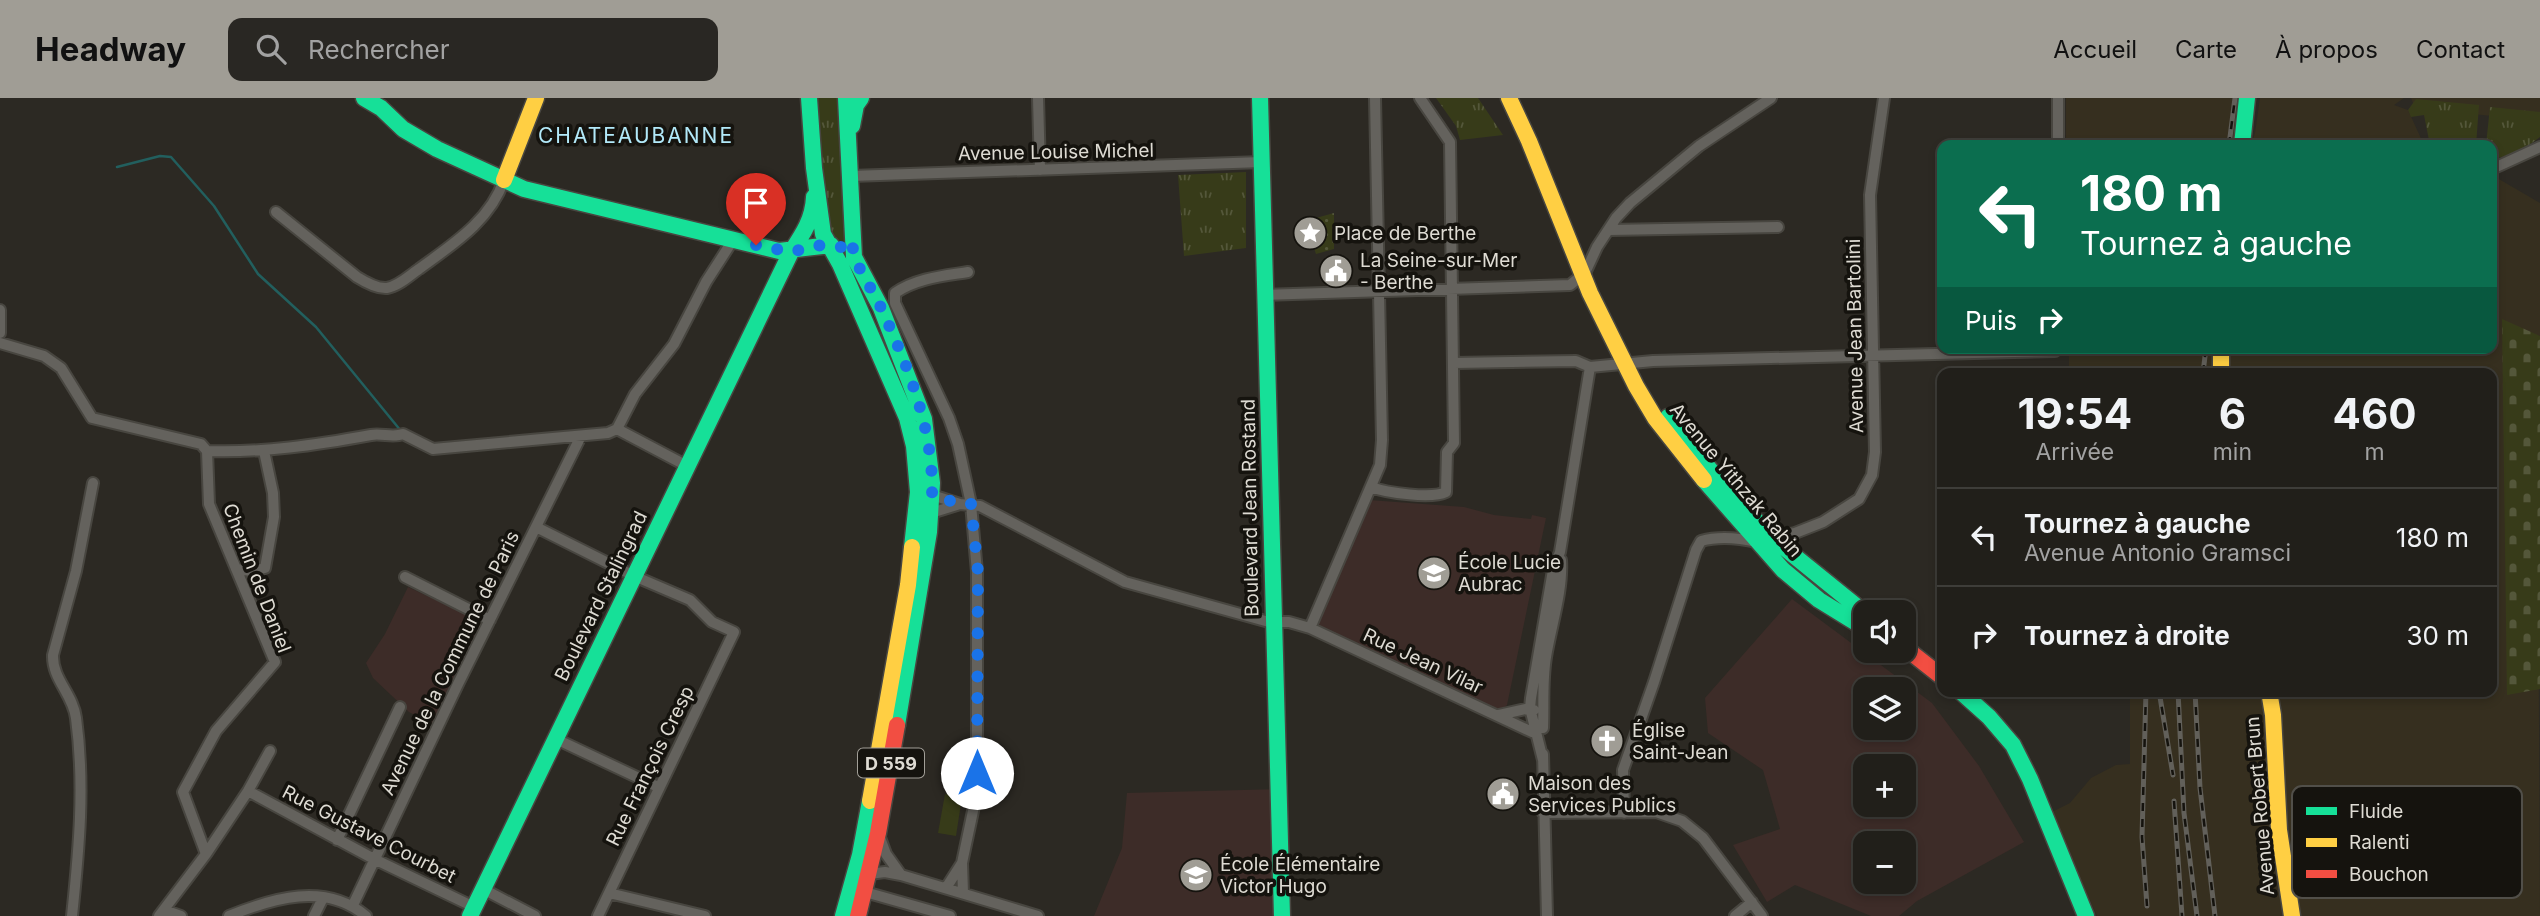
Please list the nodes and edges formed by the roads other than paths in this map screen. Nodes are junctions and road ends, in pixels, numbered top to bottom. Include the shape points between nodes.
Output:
1 (364, 98) edge
2 (536, 98) edge
3 (809, 98) edge
4 (846, 98) edge
5 (861, 98) edge
6 (1038, 98) edge
7 (1260, 98) edge
8 (1375, 98) edge
9 (1419, 98) edge
10 (1509, 98) edge
11 (1519, 98) edge
12 (1771, 98) edge
13 (1884, 98) edge
14 (2058, 98) edge
15 (2247, 98) edge
16 (2058, 140) edge
17 (2243, 140) edge
18 (2540, 147) edge
19 (849, 149) junction
20 (1262, 162) junction
21 (2497, 167) edge
22 (814, 168) junction
23 (1040, 170) junction
24 (851, 176) junction
25 (504, 180) junction
26 (276, 212) dead end
27 (1778, 227) dead end
28 (1609, 230) junction
29 (733, 240) junction
30 (852, 240) junction
31 (831, 245) junction
32 (808, 248) junction
33 (791, 252) junction
34 (968, 272) dead end
35 (1585, 273) junction
36 (1453, 289) junction
37 (1380, 290) junction
38 (771, 295) junction
39 (1266, 295) junction
40 (0, 310) edge
41 (0, 333) edge
42 (0, 343) edge
43 (1941, 354) edge
44 (1872, 357) junction
45 (1454, 363) junction
46 (1630, 363) junction
47 (1590, 367) junction
48 (617, 429) junction
49 (581, 436) junction
50 (207, 451) junction
51 (264, 451) junction
52 (689, 467) junction
53 (93, 483) dead end
54 (1371, 487) junction
55 (932, 495) junction
56 (966, 504) junction
57 (931, 513) junction
58 (1744, 523) junction
59 (536, 527) junction
60 (1769, 544) junction
61 (1560, 552) junction
62 (236, 569) junction
63 (634, 576) junction
64 (405, 577) dead end
65 (1853, 604) edge
66 (489, 620) junction
67 (1271, 621) junction
68 (1853, 621) edge
69 (1310, 628) junction
70 (1916, 657) edge
71 (1937, 673) edge
72 (1967, 697) edge
73 (2270, 697) edge
74 (400, 707) dead end
75 (1530, 708) junction
76 (1496, 715) junction
77 (1543, 720) junction
78 (1536, 732) junction
79 (556, 738) junction
80 (270, 751) dead end
81 (1543, 760) junction
82 (658, 788) junction
83 (248, 791) junction
84 (1543, 813) junction
85 (1624, 813) junction
86 (878, 833) junction
87 (337, 840) junction
88 (206, 854) junction
89 (374, 859) junction
90 (962, 863) junction
91 (901, 875) junction
92 (861, 883) junction
93 (946, 888) junction
94 (483, 889) junction
95 (609, 893) junction
96 (963, 893) junction
97 (323, 898) junction
98 (1752, 902) junction
99 (353, 905) junction
100 (472, 911) edge
101 (161, 913) edge
102 (72, 916) edge
103 (181, 916) edge
104 (229, 916) edge
105 (314, 916) edge
106 (366, 916) edge
107 (535, 916) edge
108 (598, 916) edge
109 (705, 916) edge
110 (843, 916) edge
111 (858, 916) edge
112 (950, 916) edge
113 (1038, 916) edge
114 (1282, 916) edge
115 (1546, 916) edge
116 (1735, 916) edge
117 (1762, 916) edge
118 (2086, 916) edge
119 (2292, 916) edge

1 - 25 main road via 428,144
2 - 25 main road
3 - 22 main road
4 - 19 main road
5 - 19 main road
6 - 23 street
7 - 20 main road, Boulevard Jean Rostand
8 - 37 street
9 - 36 street via 1450,142
10 - 35 main road, Avenue Yithzak Rabin
11 - 35 main road, Avenue Yithzak Rabin
12 - 28 street via 1699,145 1630,203
13 - 44 street, Avenue Jean Bartolini via 1870,195
14 - 16 street
15 - 17 main road
18 - 21 street
19 - 24 main road
20 - 23 street, Avenue Louise Michel
20 - 39 main road, Boulevard Jean Rostand
22 - 31 main road via 823,234
22 - 33 main road, Boulevard Stalingrad via 814,215
23 - 24 street, Avenue Louise Michel
24 - 30 main road
25 - 26 street via 495,201 460,239 400,283 386,288 356,277
25 - 29 main road via 562,200
27 - 28 street
28 - 35 street
29 - 33 main road
29 - 48 street via 674,344 635,394
30 - 31 main road via 842,247
30 - 55 main road, D 559 via 856,262 881,308 924,419
31 - 32 main road
31 - 92 main road, D 559 via 901,401 916,465 917,513 908,585 860,855
32 - 33 main road
32 - 38 main road, Boulevard Stalingrad
33 - 38 main road, Boulevard Stalingrad
34 - 56 street via 927,279 895,293 895,303 958,444
35 - 36 street via 1570,285
35 - 46 main road, Avenue Yithzak Rabin
36 - 37 street
36 - 45 street
37 - 39 street
37 - 54 street via 1382,440 1380,465
38 - 52 main road, Boulevard Stalingrad
39 - 67 main road, Boulevard Jean Rostand
40 - 41 street
42 - 50 street via 55,363 92,418 201,443
43 - 44 street
44 - 46 street
44 - 60 street, Avenue Jean Bartolini via 1875,452 1867,486 1859,499 1823,522
45 - 47 street via 1576,361
45 - 54 street via 1455,436 1447,452 1446,492 1431,495
46 - 47 street
46 - 58 main road, Avenue Yithzak Rabin
46 - 58 main road, Avenue Yithzak Rabin via 1656,418
47 - 61 street
48 - 49 street
48 - 52 street
49 - 51 street via 433,449 403,434 375,435
49 - 59 street, Avenue de la Commune de Paris
50 - 51 street
50 - 62 street, Chemin de Daniel via 209,504
51 - 62 street via 274,517 265,568
52 - 63 main road, Boulevard Stalingrad
53 - 102 street via 52,668 76,718 82,799
54 - 69 street
55 - 56 street, Rue Jean Vilar
55 - 57 main road, D 559
56 - 57 street
56 - 67 street, Rue Jean Vilar via 988,510 1125,582
56 - 90 street via 978,606 977,792
57 - 86 main road, D 559
58 - 60 main road, Avenue Yithzak Rabin
58 - 60 street
58 - 85 street via 1701,541 1623,770
59 - 63 street
59 - 66 street, Avenue de la Commune de Paris
60 - 65 main road, Avenue Yithzak Rabin
60 - 68 main road, Avenue Yithzak Rabin via 1783,570
61 - 75 street
61 - 77 street via 1544,674
62 - 88 street, Chemin de Daniel via 275,662 216,731 183,792
63 - 79 main road, Boulevard Stalingrad
63 - 82 street, Rue François Cresp via 690,600 712,622 734,632
64 - 66 street
66 - 89 street, Avenue de la Commune de Paris
67 - 69 street, Rue Jean Vilar
67 - 114 main road, Boulevard Jean Rostand
69 - 76 street, Rue Jean Vilar
70 - 71 main road
72 - 118 main road via 2013,745
73 - 119 main road, Avenue Robert Brun via 2279,830
74 - 87 street
75 - 76 street
75 - 77 street
75 - 78 street
76 - 78 street, Rue Jean Vilar
77 - 78 street
77 - 81 street
78 - 81 street
79 - 82 street
79 - 94 main road, Boulevard Stalingrad
80 - 83 street
81 - 84 street
82 - 95 street, Rue François Cresp
83 - 87 street, Rue Gustave Courbet
83 - 88 street
84 - 85 street
84 - 115 street
85 - 98 street via 1656,812 1682,821 1703,838
86 - 91 street
86 - 92 main road, D 559
87 - 89 street, Rue Gustave Courbet
88 - 101 street
89 - 99 street, Avenue de la Commune de Paris
89 - 100 street, Rue Gustave Courbet
90 - 93 street
90 - 96 street
91 - 92 street via 885,872
91 - 93 street
92 - 110 main road, D 559
92 - 111 main road, D 559
92 - 112 street
93 - 96 street
94 - 100 main road, Boulevard Stalingrad
94 - 107 street
95 - 108 street, Rue François Cresp
95 - 109 street
96 - 113 street
97 - 99 street
97 - 104 street via 301,894
97 - 105 street
98 - 116 street
98 - 117 street
99 - 106 street
101 - 103 street

